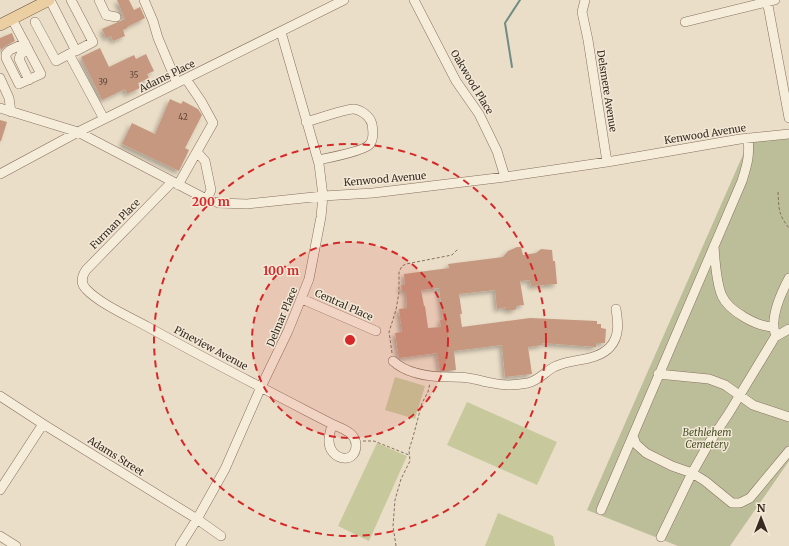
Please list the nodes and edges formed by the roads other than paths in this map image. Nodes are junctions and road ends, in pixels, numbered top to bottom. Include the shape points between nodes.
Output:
1 (49, 0) edge
2 (72, 0) edge
3 (99, 0) edge
4 (144, 0) edge
5 (344, 0) edge
6 (414, 0) edge
7 (585, 0) edge
8 (770, 0) edge
9 (116, 18) dead end
10 (12, 19) junction
11 (35, 22) dead end
12 (685, 22) dead end
13 (0, 25) edge
14 (281, 32) junction
15 (26, 46) junction
16 (72, 52) junction
17 (0, 78) edge
18 (29, 80) junction
19 (182, 81) junction
20 (3, 90) edge
21 (0, 108) edge
22 (11, 112) junction
23 (789, 118) edge
24 (100, 121) junction
25 (306, 122) junction
26 (61, 127) junction
27 (78, 132) junction
28 (789, 134) edge
29 (748, 138) junction
30 (54, 145) junction
31 (197, 152) junction
32 (318, 160) junction
33 (608, 162) junction
34 (0, 174) edge
35 (505, 178) junction
36 (175, 184) junction
37 (323, 196) junction
38 (207, 199) junction
39 (714, 245) junction
40 (789, 278) edge
41 (83, 286) joint
42 (302, 298) junction
43 (616, 309) dead end
44 (789, 329) edge
45 (376, 331) dead end
46 (775, 332) junction
47 (393, 361) road end
48 (658, 374) junction
49 (262, 387) junction
50 (0, 396) edge
51 (740, 396) junction
52 (789, 417) edge
53 (43, 424) junction
54 (332, 424) junction
55 (633, 436) junction
56 (789, 451) edge
57 (692, 473) junction
58 (0, 490) edge
59 (601, 510) dead end
60 (197, 519) junction
61 (0, 536) edge
62 (220, 536) dead end
63 (661, 537) dead end
64 (16, 546) edge
65 (180, 546) edge

1 - 10 main road
1 - 16 street
2 - 16 street via 93,42
3 - 9 street via 106,15
4 - 19 street via 158,38
5 - 14 street, Adams Place
6 - 35 street, Oakwood Place via 456,81 480,114 497,151
7 - 33 street, Delsmere Avenue via 582,12
8 - 12 street
8 - 23 street
10 - 13 main road
10 - 15 street
11 - 16 street via 56,61
14 - 19 street, Adams Place
14 - 25 street, Delmar Place
15 - 18 street via 19,59
15 - 18 street via 41,74
15 - 18 street via 10,50 6,58 19,84
16 - 24 street via 96,104
17 - 20 street
19 - 24 street, Adams Place
19 - 31 street, Furman Place via 201,101 213,123
20 - 22 street via 9,98
21 - 22 street, Kenwood Avenue
22 - 26 street, Kenwood Avenue
24 - 27 street, Adams Place
25 - 32 street, Delmar Place
25 - 32 street via 351,109 362,112 371,120 373,136 368,147
26 - 27 street, Kenwood Avenue
26 - 30 street
27 - 30 street, Adams Place
27 - 36 street, Kenwood Avenue
28 - 29 street, Kenwood Avenue
29 - 33 street, Kenwood Avenue
29 - 39 street via 749,159
30 - 34 street, Adams Place
31 - 36 street, Furman Place
31 - 38 street via 204,161 211,190
32 - 37 street, Delmar Place
33 - 35 street, Kenwood Avenue
35 - 37 street, Kenwood Avenue via 374,193
36 - 38 street, Kenwood Avenue
36 - 41 street, Furman Place via 86,270 82,276
37 - 38 street, Kenwood Avenue via 247,204 219,203
37 - 42 street, Delmar Place via 309,279
39 - 46 street via 722,296 737,313
39 - 48 street
40 - 46 street via 776,310
41 - 49 street, Pineview Avenue via 97,298
42 - 45 street, Central Place
42 - 49 street, Delmar Place
43 - 47 street via 617,333 611,346 604,352 553,367 542,377 530,382 506,385 466,377 432,375 414,372
44 - 46 street
46 - 51 street
48 - 51 street via 709,379 725,385
48 - 55 street
49 - 54 street, Pineview Avenue
49 - 60 street, Delmar Place via 225,469
50 - 53 street, Adams Street
51 - 52 street via 753,405
51 - 57 street
53 - 58 street
53 - 60 street, Adams Street
54 - 54 street, Pineview Avenue via 330,449 342,458 350,457 354,454 356,443 352,434
55 - 57 street via 636,444 646,453
55 - 59 street
56 - 57 street via 750,498 740,503 732,503
57 - 63 street
60 - 62 street, Adams Street
60 - 65 street, Delmar Place
61 - 64 street

